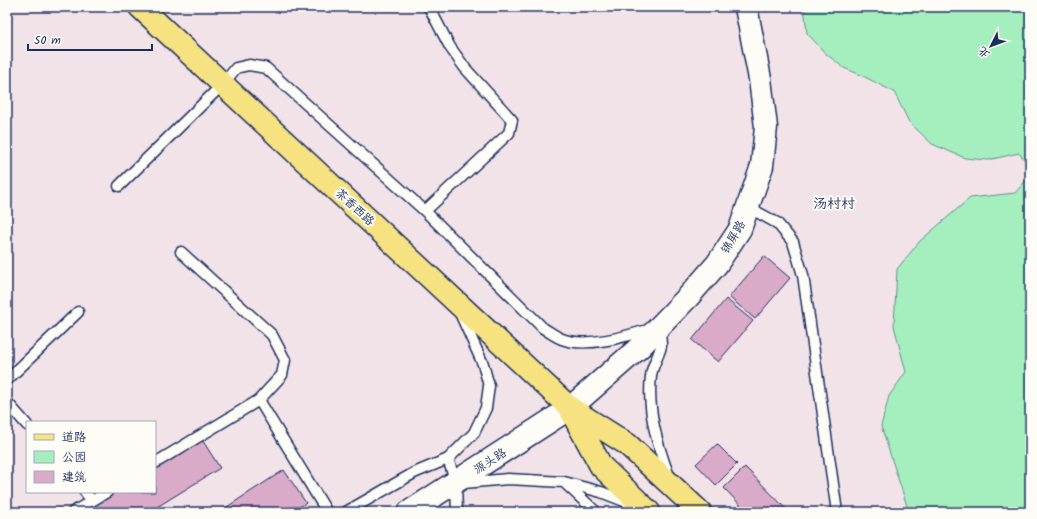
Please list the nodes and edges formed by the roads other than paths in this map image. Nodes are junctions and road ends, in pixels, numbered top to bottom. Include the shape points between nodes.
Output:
1 (140, 7) edge
2 (429, 7) edge
3 (746, 7) edge
4 (223, 84) junction
5 (119, 186) dead end
6 (748, 207) junction
7 (425, 211) junction
8 (181, 252) dead end
9 (453, 299) junction
10 (78, 312) dead end
11 (659, 327) junction
12 (7, 380) edge
13 (259, 400) junction
14 (7, 402) edge
15 (570, 408) junction
16 (26, 424) edge
17 (448, 459) junction
18 (156, 462) edge
19 (564, 482) junction
20 (456, 483) junction
21 (673, 487) junction
22 (86, 493) edge
23 (105, 493) edge
24 (92, 501) junction
25 (647, 510) edge
26 (73, 512) edge
27 (326, 512) edge
28 (346, 512) edge
29 (409, 512) edge
30 (457, 512) edge
31 (596, 512) edge
32 (700, 512) edge
33 (838, 512) edge

1 - 4 main road, 茶香西路
2 - 7 lane via 450,47 465,68 512,120 509,133
3 - 6 street, 锦屏路 via 766,127 762,166
4 - 5 lane
4 - 7 lane via 236,68 249,65 266,68
4 - 9 main road, 茶香西路
6 - 11 street, 锦屏路 via 740,229 716,264
6 - 33 lane via 777,223 792,242 803,275
7 - 11 lane via 543,328 564,340 588,342
8 - 13 lane via 272,335 285,360 282,375
9 - 15 main road, 茶香西路
9 - 17 lane via 483,364 489,386 486,408 474,433
10 - 12 lane
11 - 15 street, 锦屏路
11 - 21 lane via 661,346 652,373 650,391 652,416 659,448
13 - 18 lane
13 - 27 lane
14 - 16 lane
15 - 20 street, 源头路
15 - 21 main road via 627,444
15 - 25 main road via 601,466
17 - 20 lane
17 - 28 lane via 414,473
19 - 20 lane via 508,479
19 - 25 lane via 601,492
19 - 31 lane
20 - 29 street, 源头路
20 - 30 lane
21 - 32 main road
22 - 24 lane
23 - 24 lane
24 - 26 lane

